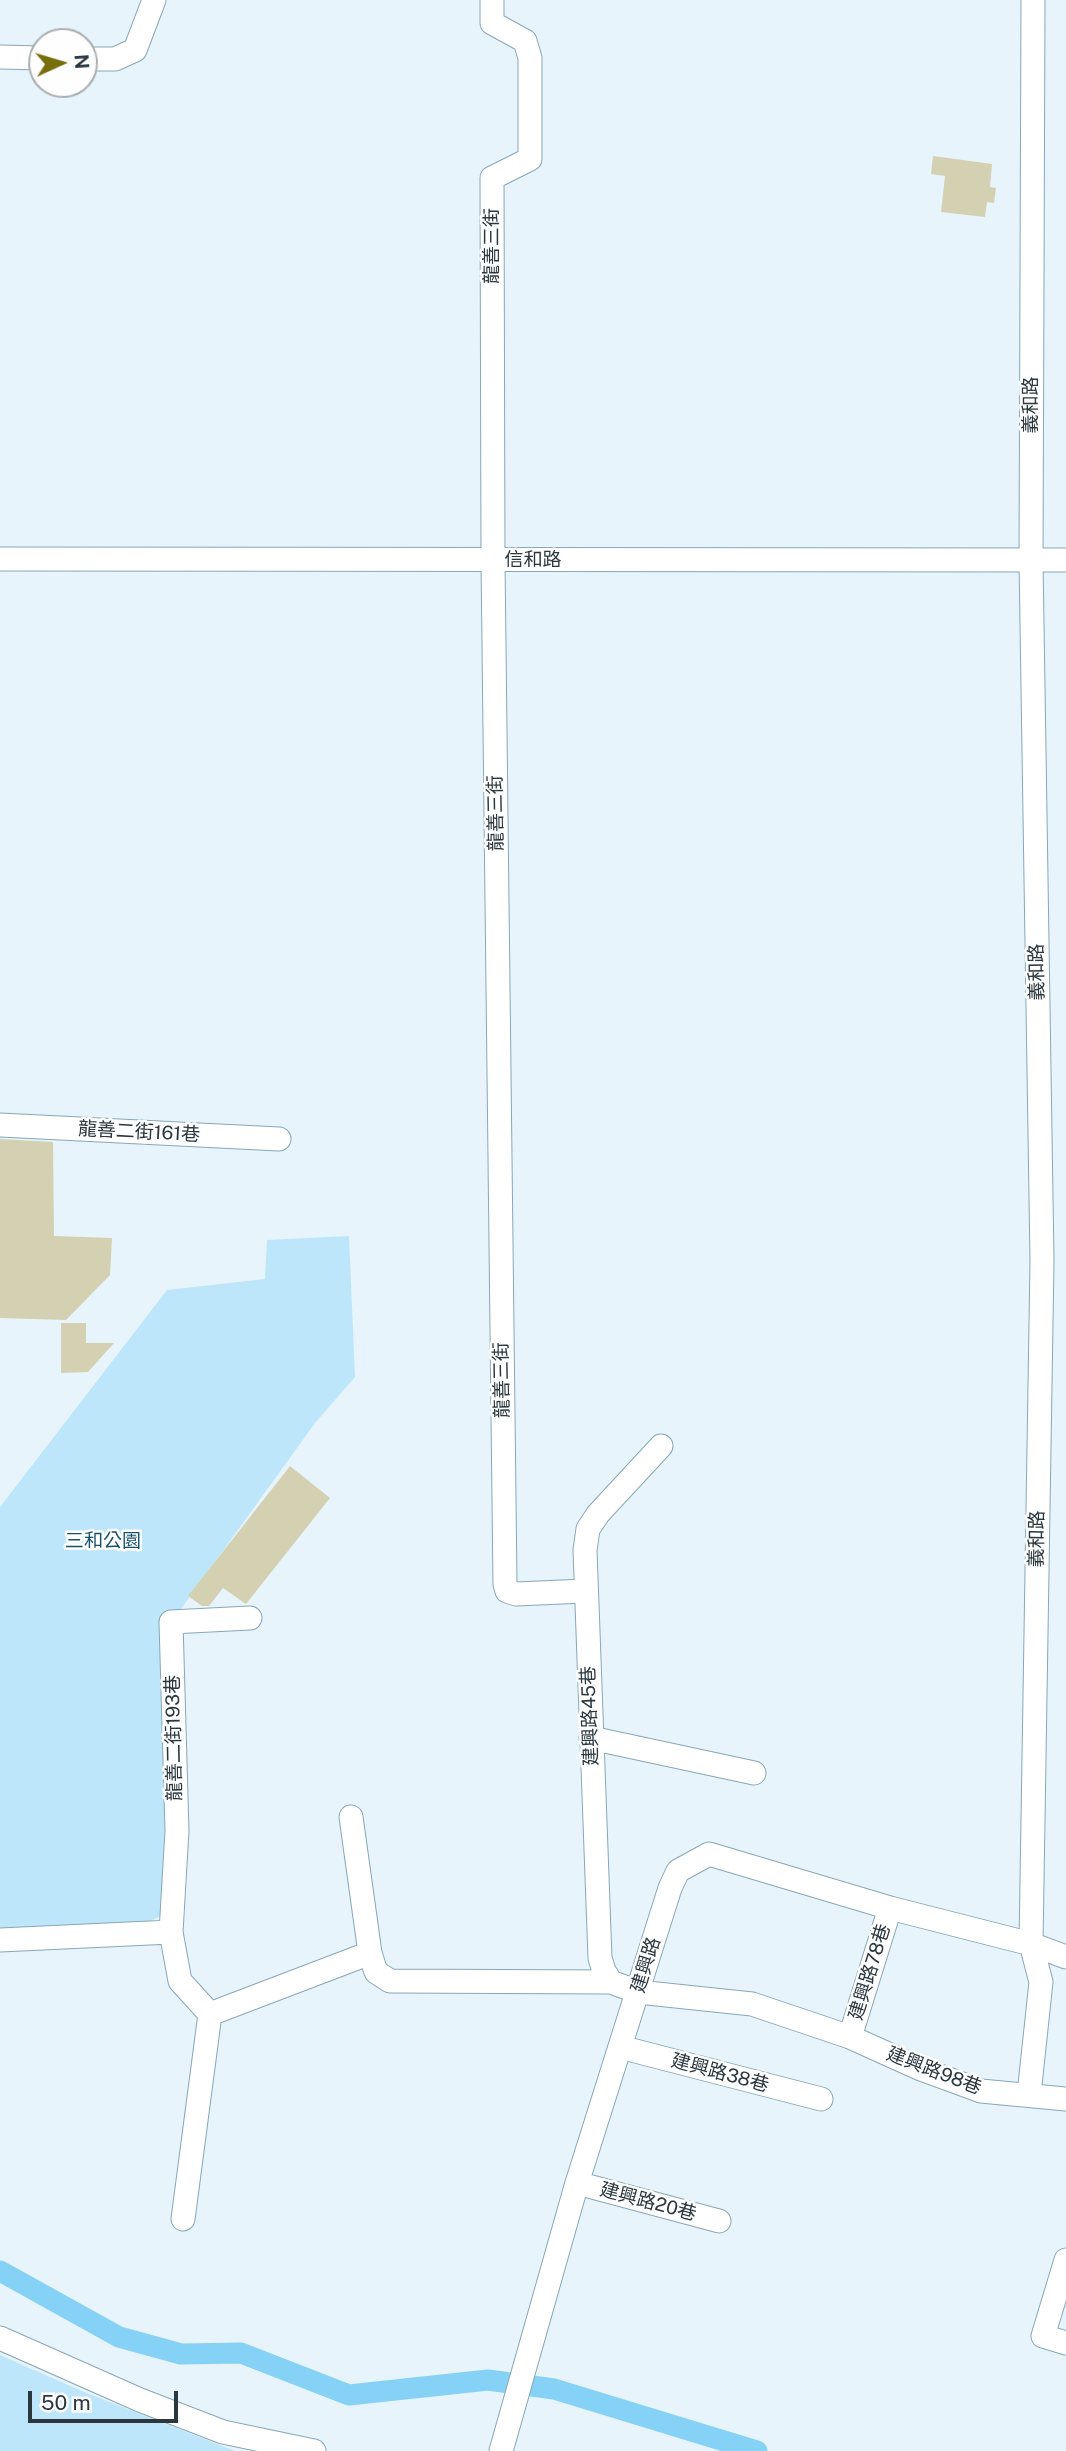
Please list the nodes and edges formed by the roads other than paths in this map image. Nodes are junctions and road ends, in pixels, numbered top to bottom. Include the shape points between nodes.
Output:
1 (154, 0) edge
2 (492, 0) edge
3 (1033, 0) edge
4 (0, 57) edge
5 (28, 58) edge
6 (98, 59) edge
7 (0, 559) edge
8 (493, 560) junction
9 (1031, 560) junction
10 (1066, 560) edge
11 (0, 1125) edge
12 (279, 1139) dead end
13 (661, 1446) dead end
14 (585, 1591) junction
15 (250, 1618) dead end
16 (591, 1738) junction
17 (754, 1773) dead end
18 (351, 1817) dead end
19 (890, 1908) junction
20 (171, 1932) junction
21 (0, 1940) edge
22 (1031, 1944) junction
23 (370, 1953) junction
24 (1066, 1957) edge
25 (611, 1982) junction
26 (638, 1992) junction
27 (210, 2014) junction
28 (849, 2036) junction
29 (620, 2047) junction
30 (1029, 2094) junction
31 (821, 2099) dead end
32 (1066, 2099) edge
33 (577, 2183) junction
34 (183, 2219) dead end
35 (719, 2221) dead end
36 (1066, 2260) edge
37 (0, 2338) edge
38 (1066, 2343) edge
39 (314, 2451) edge
40 (501, 2451) edge

1 - 6 street via 135,50 115,59
2 - 8 street, 龍善三街 via 492,23 525,41 530,58 530,159 492,178
3 - 9 street, 義和路
4 - 5 street
7 - 8 street, 信和路
8 - 9 street, 信和路
8 - 14 street, 龍善三街 via 505,1584 507,1591 516,1594
9 - 10 street, 信和路
9 - 22 street, 義和路 via 1042,1261
11 - 12 street, 龍善二街161巷
13 - 14 street, 建興路45巷 via 588,1529
14 - 16 street, 建興路45巷
15 - 20 street, 龍善二街193巷 via 172,1622 177,1831
16 - 17 street
16 - 25 street, 建興路45巷 via 600,1958
18 - 23 street
19 - 22 street, 建興路
19 - 26 street, 建興路 via 709,1854 678,1871
19 - 28 street, 建興路78巷
20 - 21 street
20 - 27 street, 龍善二街193巷 via 180,1981
22 - 24 street, 建興路
22 - 30 street via 1041,1982
23 - 25 street via 376,1972 390,1981
23 - 27 street
25 - 26 street
26 - 28 street, 建興路98巷 via 752,2004
26 - 29 street, 建興路
27 - 34 street
28 - 30 street, 建興路98巷 via 981,2091
29 - 31 street, 建興路38巷
29 - 33 street, 建興路
30 - 32 street, 建興路98巷
33 - 35 street, 建興路20巷
33 - 40 street, 建興路
36 - 38 street via 1043,2336
37 - 39 street via 223,2432

